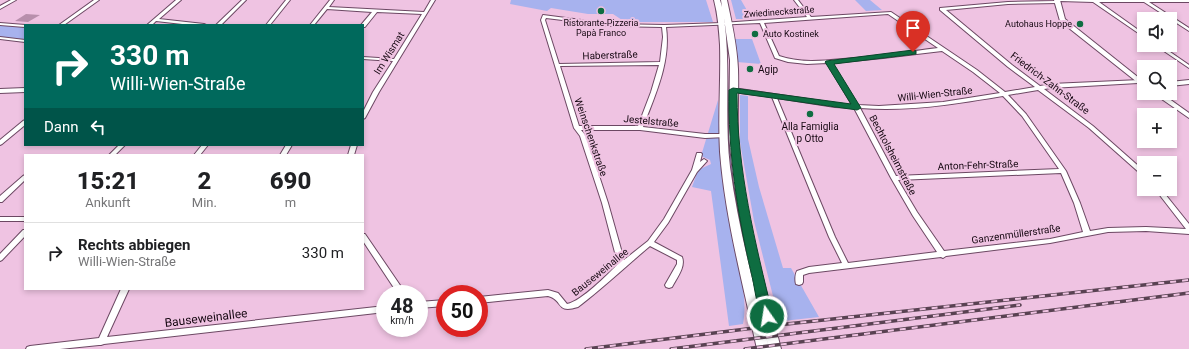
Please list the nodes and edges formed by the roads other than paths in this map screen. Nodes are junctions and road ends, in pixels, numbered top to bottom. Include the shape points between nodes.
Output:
1 (14, 0) edge
2 (98, 0) edge
3 (179, 0) edge
4 (244, 0) edge
5 (288, 0) edge
6 (332, 0) edge
7 (433, 0) edge
8 (717, 0) edge
9 (724, 0) edge
10 (796, 0) edge
11 (1170, 0) edge
12 (1058, 1) edge
13 (1095, 1) junction
14 (1145, 1) junction
15 (1189, 1) edge
16 (0, 8) edge
17 (326, 8) junction
18 (374, 10) junction
19 (425, 13) junction
20 (545, 16) joint
21 (810, 18) junction
22 (155, 20) junction
23 (762, 22) junction
24 (0, 24) edge
25 (62, 24) edge
26 (150, 24) edge
27 (194, 24) edge
28 (219, 24) edge
29 (269, 24) edge
30 (313, 24) edge
31 (726, 24) junction
32 (364, 25) edge
33 (24, 26) edge
34 (664, 26) junction
35 (1189, 30) edge
36 (1137, 31) edge
37 (0, 38) edge
38 (24, 41) edge
39 (943, 49) junction
40 (1168, 52) edge
41 (364, 58) edge
42 (396, 60) junction
43 (829, 62) junction
44 (662, 63) junction
45 (558, 65) junction
46 (1189, 67) edge
47 (1137, 80) edge
48 (1189, 82) edge
49 (1137, 83) edge
50 (1177, 83) edge
51 (1039, 88) junction
52 (24, 90) edge
53 (733, 90) junction
54 (0, 91) edge
55 (1004, 94) junction
56 (774, 96) junction
57 (1166, 100) edge
58 (857, 108) junction
59 (364, 113) edge
60 (1189, 116) edge
61 (24, 123) edge
62 (577, 128) junction
63 (640, 128) junction
64 (724, 136) junction
65 (0, 143) edge
66 (121, 146) edge
67 (204, 146) edge
68 (113, 154) edge
69 (198, 154) edge
70 (699, 154) dead end
71 (704, 161) dead end
72 (1137, 168) edge
73 (695, 171) junction
74 (1063, 171) junction
75 (24, 178) edge
76 (894, 178) junction
77 (1163, 196) edge
78 (0, 200) edge
79 (0, 218) edge
80 (24, 219) edge
81 (1189, 229) edge
82 (1189, 232) edge
83 (24, 233) edge
84 (1087, 233) junction
85 (364, 237) edge
86 (650, 243) junction
87 (944, 255) junction
88 (0, 258) edge
89 (622, 265) junction
90 (846, 265) junction
91 (799, 282) dead end
92 (669, 284) dead end
93 (396, 285) edge
94 (125, 290) edge
95 (488, 299) edge
96 (376, 310) edge
97 (101, 342) junction
98 (30, 349) edge
99 (763, 349) edge
100 (775, 349) edge

1 - 16 street
2 - 25 street
3 - 22 street
4 - 28 street
5 - 29 street
6 - 17 street
7 - 19 street, Im Wismat
8 - 31 main road
9 - 31 main road
10 - 21 street
11 - 14 street
11 - 15 street
12 - 13 street
12 - 47 street via 1062,20
12 - 51 street, Friedrich-Zahn-Straße via 942,9
13 - 14 street
13 - 36 street
14 - 35 street
17 - 18 street
17 - 30 street
18 - 19 street
18 - 32 street
19 - 42 street, Im Wismat
20 - 34 street, Zwiedineckstraße via 607,24
20 - 45 street, Weinschenkstraße via 542,20
21 - 23 street, Zwiedineckstraße
21 - 39 street, Zwiedineckstraße via 885,12
22 - 26 street
22 - 27 street
23 - 31 street, Zwiedineckstraße
23 - 43 street via 780,59
24 - 33 street
31 - 34 street, Zwiedineckstraße
31 - 53 main road via 734,67
31 - 64 main road
34 - 44 street
37 - 38 street
39 - 43 street
39 - 55 street
40 - 46 street
41 - 42 street
42 - 59 street, Im Wismat
43 - 58 street, Bechtolsheimstraße
44 - 45 street, Haberstraße
44 - 63 street
45 - 62 street, Weinschenkstraße
48 - 50 street
49 - 51 street, Willi-Wien-Straße
51 - 55 street, Willi-Wien-Straße
51 - 72 street, Friedrich-Zahn-Straße via 1091,127
52 - 54 street
53 - 56 street, Willi-Wien-Straße
53 - 100 main road via 735,159 746,226
55 - 58 street, Willi-Wien-Straße via 943,104
55 - 74 street via 1024,115
56 - 58 street, Willi-Wien-Straße
56 - 90 street
57 - 60 street
58 - 76 street, Bechtolsheimstraße
61 - 65 street
62 - 63 street, Jestelstraße
62 - 89 street, Weinschenkstraße via 583,136
63 - 64 street, Jestelstraße
64 - 99 main road via 726,167 736,226
66 - 68 street
67 - 69 street
70 - 73 street, Bauseweinallee
71 - 73 street, Bauseweinallee
73 - 86 street, Bauseweinallee
74 - 76 street, Anton-Fehr-Straße
74 - 84 street
75 - 78 street
76 - 87 street, Bechtolsheimstraße
77 - 81 street
79 - 80 street
82 - 84 street, Ganzenmüllerstraße via 1128,229
83 - 88 street
84 - 87 street, Ganzenmüllerstraße via 1050,241
85 - 93 street
86 - 89 street, Bauseweinallee
86 - 92 street via 680,259 680,264
87 - 90 street, Ganzenmüllerstraße
89 - 95 street, Bauseweinallee via 598,288 570,307 563,305 555,296 548,293
90 - 91 street, Ganzenmüllerstraße via 799,273
94 - 97 street
96 - 97 street, Bauseweinallee
97 - 98 street, Bauseweinallee

